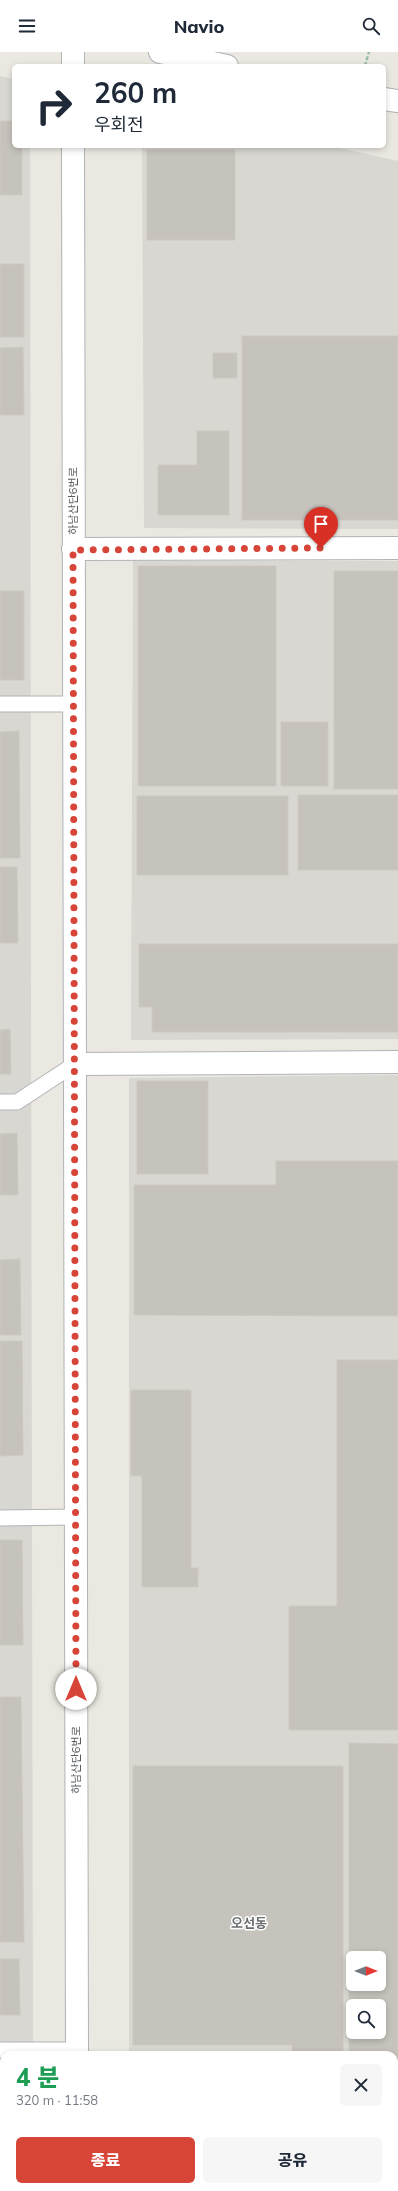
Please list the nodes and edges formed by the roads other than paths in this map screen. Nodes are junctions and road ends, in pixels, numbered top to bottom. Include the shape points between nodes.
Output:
1 (73, 52) edge
2 (160, 52) edge
3 (73, 64) edge
4 (217, 64) edge
5 (386, 99) edge
6 (398, 101) edge
7 (73, 148) edge
8 (398, 548) edge
9 (73, 550) junction
10 (0, 704) edge
11 (74, 704) junction
12 (398, 1062) edge
13 (75, 1064) junction
14 (0, 1102) edge
15 (76, 1517) junction
16 (0, 1518) edge
17 (0, 2050) edge
18 (38, 2051) edge
19 (77, 2051) edge

1 - 3 street
2 - 4 street
5 - 6 street
7 - 9 street, 하남산단6번로
8 - 9 street
9 - 11 street, 하남산단6번로
10 - 11 lane
11 - 13 street, 하남산단6번로
12 - 13 street
13 - 14 lane via 17,1102
13 - 15 street, 하남산단6번로
15 - 16 lane
15 - 19 street, 하남산단6번로
17 - 18 lane

